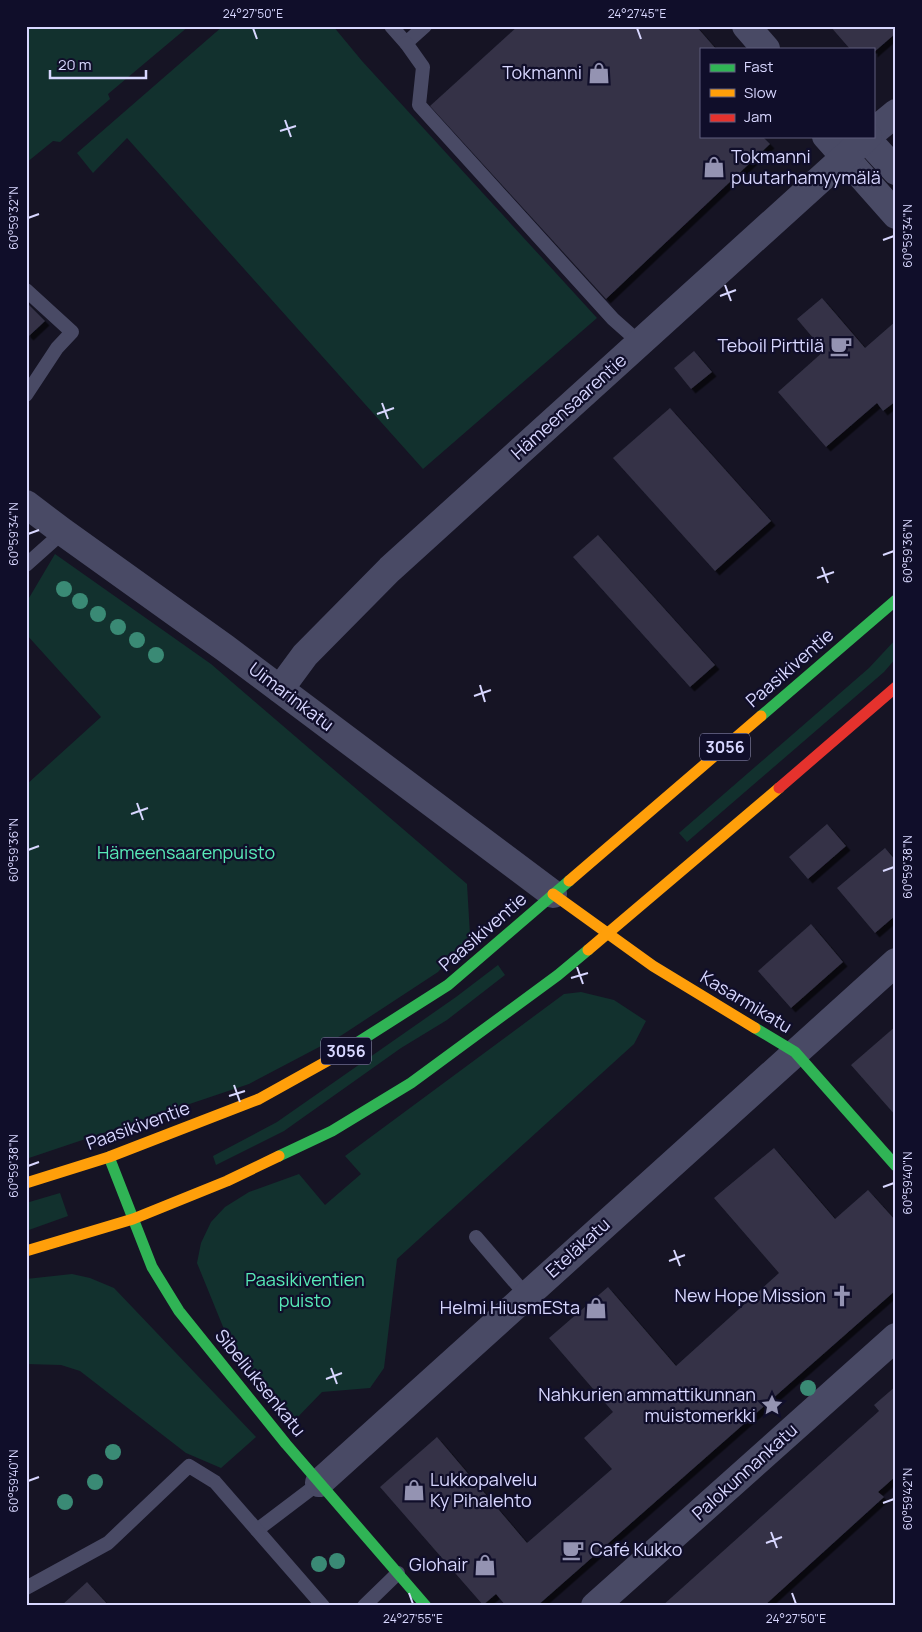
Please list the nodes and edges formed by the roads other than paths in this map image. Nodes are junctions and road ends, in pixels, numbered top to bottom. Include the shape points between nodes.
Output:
1 (391, 26) edge
2 (425, 26) edge
3 (406, 43) junction
4 (896, 113) edge
5 (874, 131) edge
6 (828, 138) edge
7 (866, 138) edge
8 (870, 138) edge
9 (843, 157) junction
10 (896, 171) edge
11 (896, 215) edge
12 (26, 290) edge
13 (640, 343) junction
14 (28, 390) edge
15 (26, 504) edge
16 (62, 532) junction
17 (26, 565) edge
18 (896, 600) edge
19 (896, 687) edge
20 (280, 689) junction
21 (553, 894) junction
22 (608, 934) junction
23 (896, 962) edge
24 (795, 1052) junction
25 (109, 1157) junction
26 (896, 1166) edge
27 (26, 1183) edge
28 (133, 1219) junction
29 (476, 1237) dead end
30 (26, 1251) edge
31 (526, 1295) junction
32 (896, 1337) edge
33 (319, 1482) junction
34 (257, 1530) junction
35 (398, 1573) junction
36 (26, 1588) edge
37 (323, 1606) edge
38 (364, 1606) edge
39 (426, 1606) edge
40 (595, 1606) edge

1 - 3 lane
2 - 3 lane
3 - 13 lane via 422,67 419,105 613,319
4 - 5 street, Hämeensaarentie
6 - 9 street
7 - 9 street, Hämeensaarentie
8 - 10 street
9 - 11 street
9 - 13 street, Hämeensaarentie via 813,188
12 - 14 lane via 72,332
13 - 20 street, Hämeensaarentie via 390,569 305,655
15 - 16 street, Uimarinkatu
16 - 17 lane
16 - 20 street, Uimarinkatu
18 - 21 main road, Paasikiventie / 3056
19 - 22 main road
20 - 21 street, Uimarinkatu
21 - 22 main road, Kasarmikatu
21 - 25 main road, Paasikiventie / 3056 via 448,985 351,1048 259,1099
22 - 24 main road, Kasarmikatu via 653,966
22 - 28 main road via 558,975 411,1083 332,1131 227,1181
23 - 24 street, Eteläkatu
24 - 26 main road, Kasarmikatu
24 - 31 street, Eteläkatu
25 - 27 main road, Paasikiventie / 3056
25 - 28 main road, Sibeliuksenkatu
28 - 30 main road
28 - 33 main road, Sibeliuksenkatu via 152,1267 179,1311
29 - 31 lane
31 - 33 street, Eteläkatu
32 - 40 street, Palokunnankatu
33 - 34 lane, Eteläkatu
33 - 35 main road, Sibeliuksenkatu
34 - 36 lane via 215,1482 188,1466 108,1543
34 - 37 lane
35 - 38 lane
35 - 39 main road, Sibeliuksenkatu

